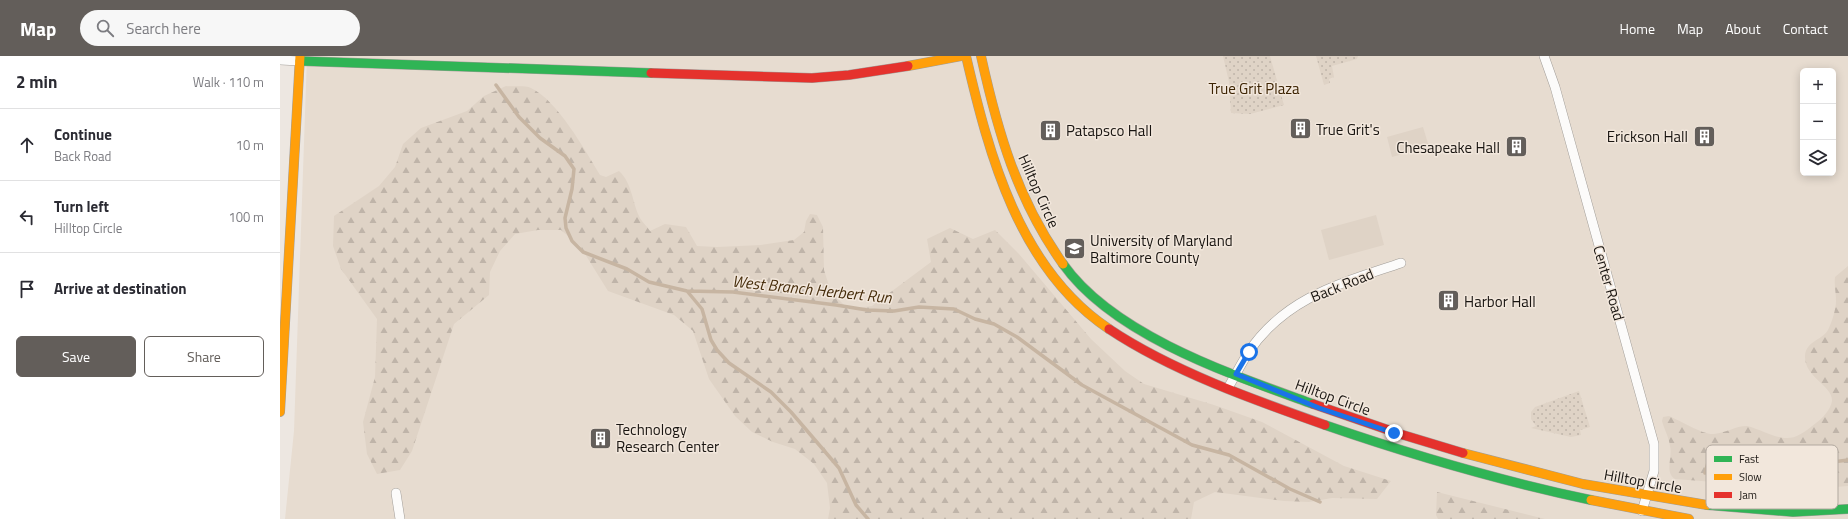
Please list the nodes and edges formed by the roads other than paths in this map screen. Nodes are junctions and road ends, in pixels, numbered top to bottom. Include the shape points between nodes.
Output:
1 (961, 56) edge
2 (966, 56) edge
3 (981, 56) edge
4 (1544, 56) edge
5 (300, 59) edge
6 (280, 60) edge
7 (1401, 263) dead end
8 (283, 320) edge
9 (1236, 374) junction
10 (1228, 388) junction
11 (280, 412) edge
12 (396, 493) dead end
13 (1646, 496) junction
14 (1706, 506) edge
15 (1734, 509) edge
16 (1848, 509) edge
17 (1642, 511) junction
18 (400, 519) edge
19 (1689, 519) edge

1 - 5 street via 812,78
2 - 10 street, Hilltop Circle via 977,108 994,161 1014,211 1054,278 1102,324 1127,340
3 - 9 street, Hilltop Circle via 991,103 1026,204 1065,268 1110,311 1134,327 1163,343
4 - 13 street, Center Road via 1555,87 1654,444 1654,471
5 - 6 street
5 - 8 street
7 - 9 street, Back Road via 1329,287 1294,306 1263,334
8 - 11 street
9 - 10 street, Back Road
9 - 13 street, Hilltop Circle via 1319,408 1460,454
10 - 17 street, Hilltop Circle via 1315,422 1449,466
12 - 18 street
13 - 14 street, Hilltop Circle
13 - 17 street, Center Road
15 - 16 street, Hilltop Circle via 1822,512
17 - 19 street, Hilltop Circle

